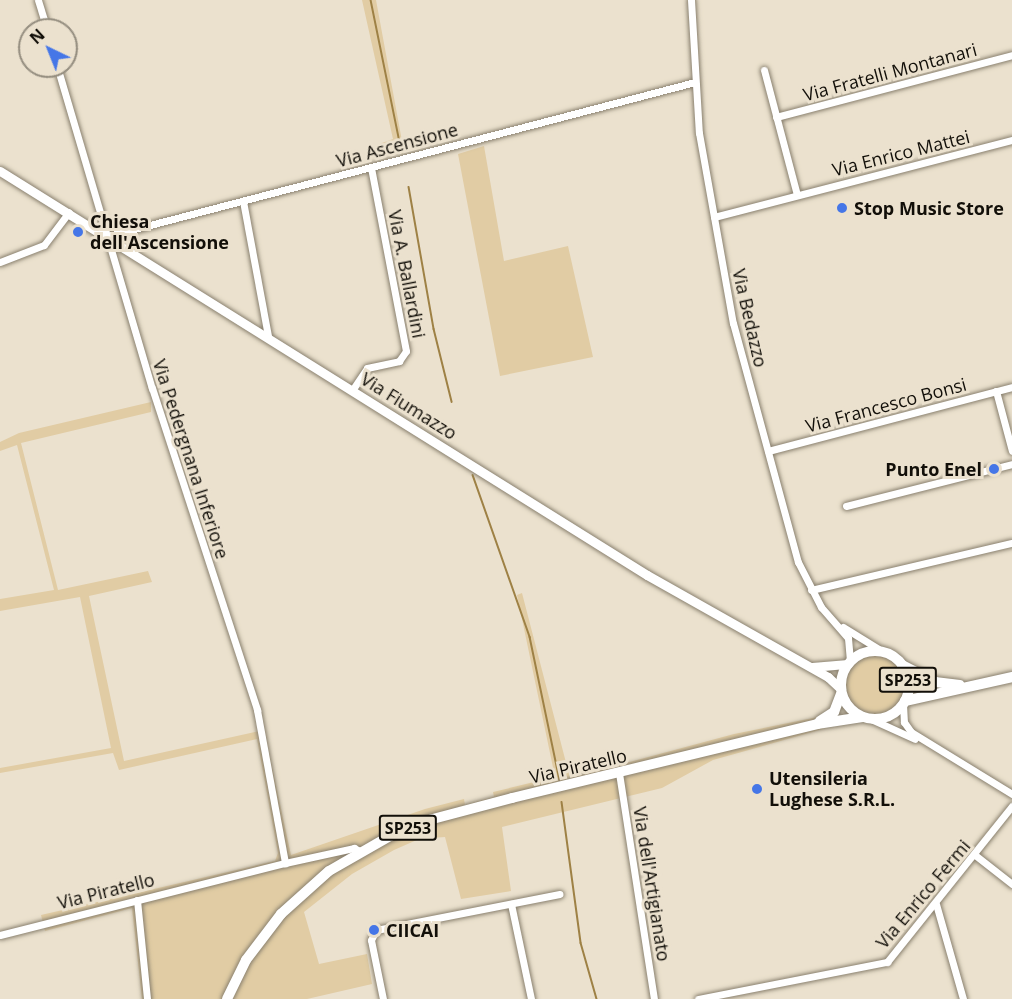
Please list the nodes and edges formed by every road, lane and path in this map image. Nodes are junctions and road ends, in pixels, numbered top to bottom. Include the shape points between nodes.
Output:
1 (38, 0) edge
2 (691, 0) edge
3 (43, 18) edge
4 (1012, 55) edge
5 (764, 70) dead end
6 (61, 78) edge
7 (695, 82) junction
8 (776, 117) junction
9 (1012, 140) edge
10 (371, 167) junction
11 (0, 171) edge
12 (797, 195) junction
13 (243, 201) junction
14 (69, 212) junction
15 (714, 217) junction
16 (108, 236) junction
17 (0, 262) edge
18 (268, 336) junction
19 (1012, 387) edge
20 (353, 389) junction
21 (996, 391) junction
22 (768, 451) junction
23 (1012, 451) edge
24 (1012, 464) edge
25 (846, 506) dead end
26 (1012, 543) edge
27 (811, 590) junction
28 (840, 626) junction
29 (885, 652) junction
30 (849, 663) junction
31 (902, 665) junction
32 (802, 666) junction
33 (1012, 677) edge
34 (987, 683) junction
35 (841, 691) junction
36 (904, 703) junction
37 (866, 718) junction
38 (809, 726) junction
39 (931, 746) junction
40 (619, 773) junction
41 (1012, 794) edge
42 (1012, 807) edge
43 (360, 851) junction
44 (975, 855) junction
45 (285, 863) junction
46 (1012, 884) edge
47 (560, 894) dead end
48 (137, 900) junction
49 (511, 903) junction
50 (936, 904) junction
51 (0, 935) edge
52 (147, 999) edge
53 (227, 999) edge
54 (383, 999) edge
55 (531, 999) edge
56 (654, 999) edge
57 (698, 999) edge
58 (963, 999) edge

1 - 3 street
2 - 7 street, Via Bedazzo
4 - 8 street, Via Fratelli Montanari
5 - 8 street
6 - 16 street, Via Pedergnana Inferiore
7 - 10 street, Via Ascensione
7 - 15 street, Via Bedazzo
8 - 12 street
9 - 12 street, Via Enrico Mattei
10 - 13 street, Via Ascensione
10 - 20 street, Via A. Ballardini via 406,351 399,361 367,368
11 - 14 street, Via Fiumazzo
12 - 15 street, Via Enrico Mattei
13 - 16 street, Via Ascensione
13 - 18 street
14 - 16 street, Via Fiumazzo
14 - 17 street via 44,245
15 - 22 street, Via Bedazzo via 733,323
16 - 18 street, Via Fiumazzo
16 - 45 street, Via Pedergnana Inferiore via 152,388 257,710
18 - 20 street, Via Fiumazzo
19 - 21 street, Via Francesco Bonsi
20 - 32 street, Via Fiumazzo via 647,575
21 - 22 street, Via Francesco Bonsi
21 - 23 street
22 - 27 street, Via Bedazzo via 787,529
24 - 25 street
26 - 27 street
27 - 28 street, Via Bedazzo
28 - 29 street, Via Bedazzo
28 - 30 street, Via Bedazzo via 850,642
29 - 30 main road, SP253 via 863,653
29 - 31 main road, SP253
30 - 32 street, Via Fiumazzo via 827,669
30 - 35 main road, SP253
31 - 34 main road, SP253 via 944,684
31 - 36 main road, SP253 via 909,687
32 - 35 street, Via Fiumazzo via 828,677
33 - 34 main road, SP253
34 - 36 main road, SP253
35 - 37 main road via 851,710
35 - 38 main road, Via Piratello / SP253 via 834,712
36 - 37 main road, SP253 via 892,714
36 - 39 street via 907,728
37 - 38 main road, Via Piratello / SP253
37 - 39 street
38 - 40 main road, Via Piratello / SP253
39 - 41 street
40 - 43 main road, Via Piratello / SP253 via 429,820
40 - 56 street, Via dell'Artigianato
42 - 44 street, Via Enrico Fermi
43 - 45 street, Via Piratello via 347,849
43 - 53 main road, Via Piratello / SP253 via 329,871 281,914 246,960
44 - 46 street
44 - 50 street, Via Enrico Fermi
45 - 48 street, Via Piratello
47 - 49 street
48 - 51 street, Via Piratello
48 - 52 street
49 - 54 street via 373,932 371,940
49 - 55 street
50 - 57 street, Via Enrico Fermi via 886,962
50 - 58 street

